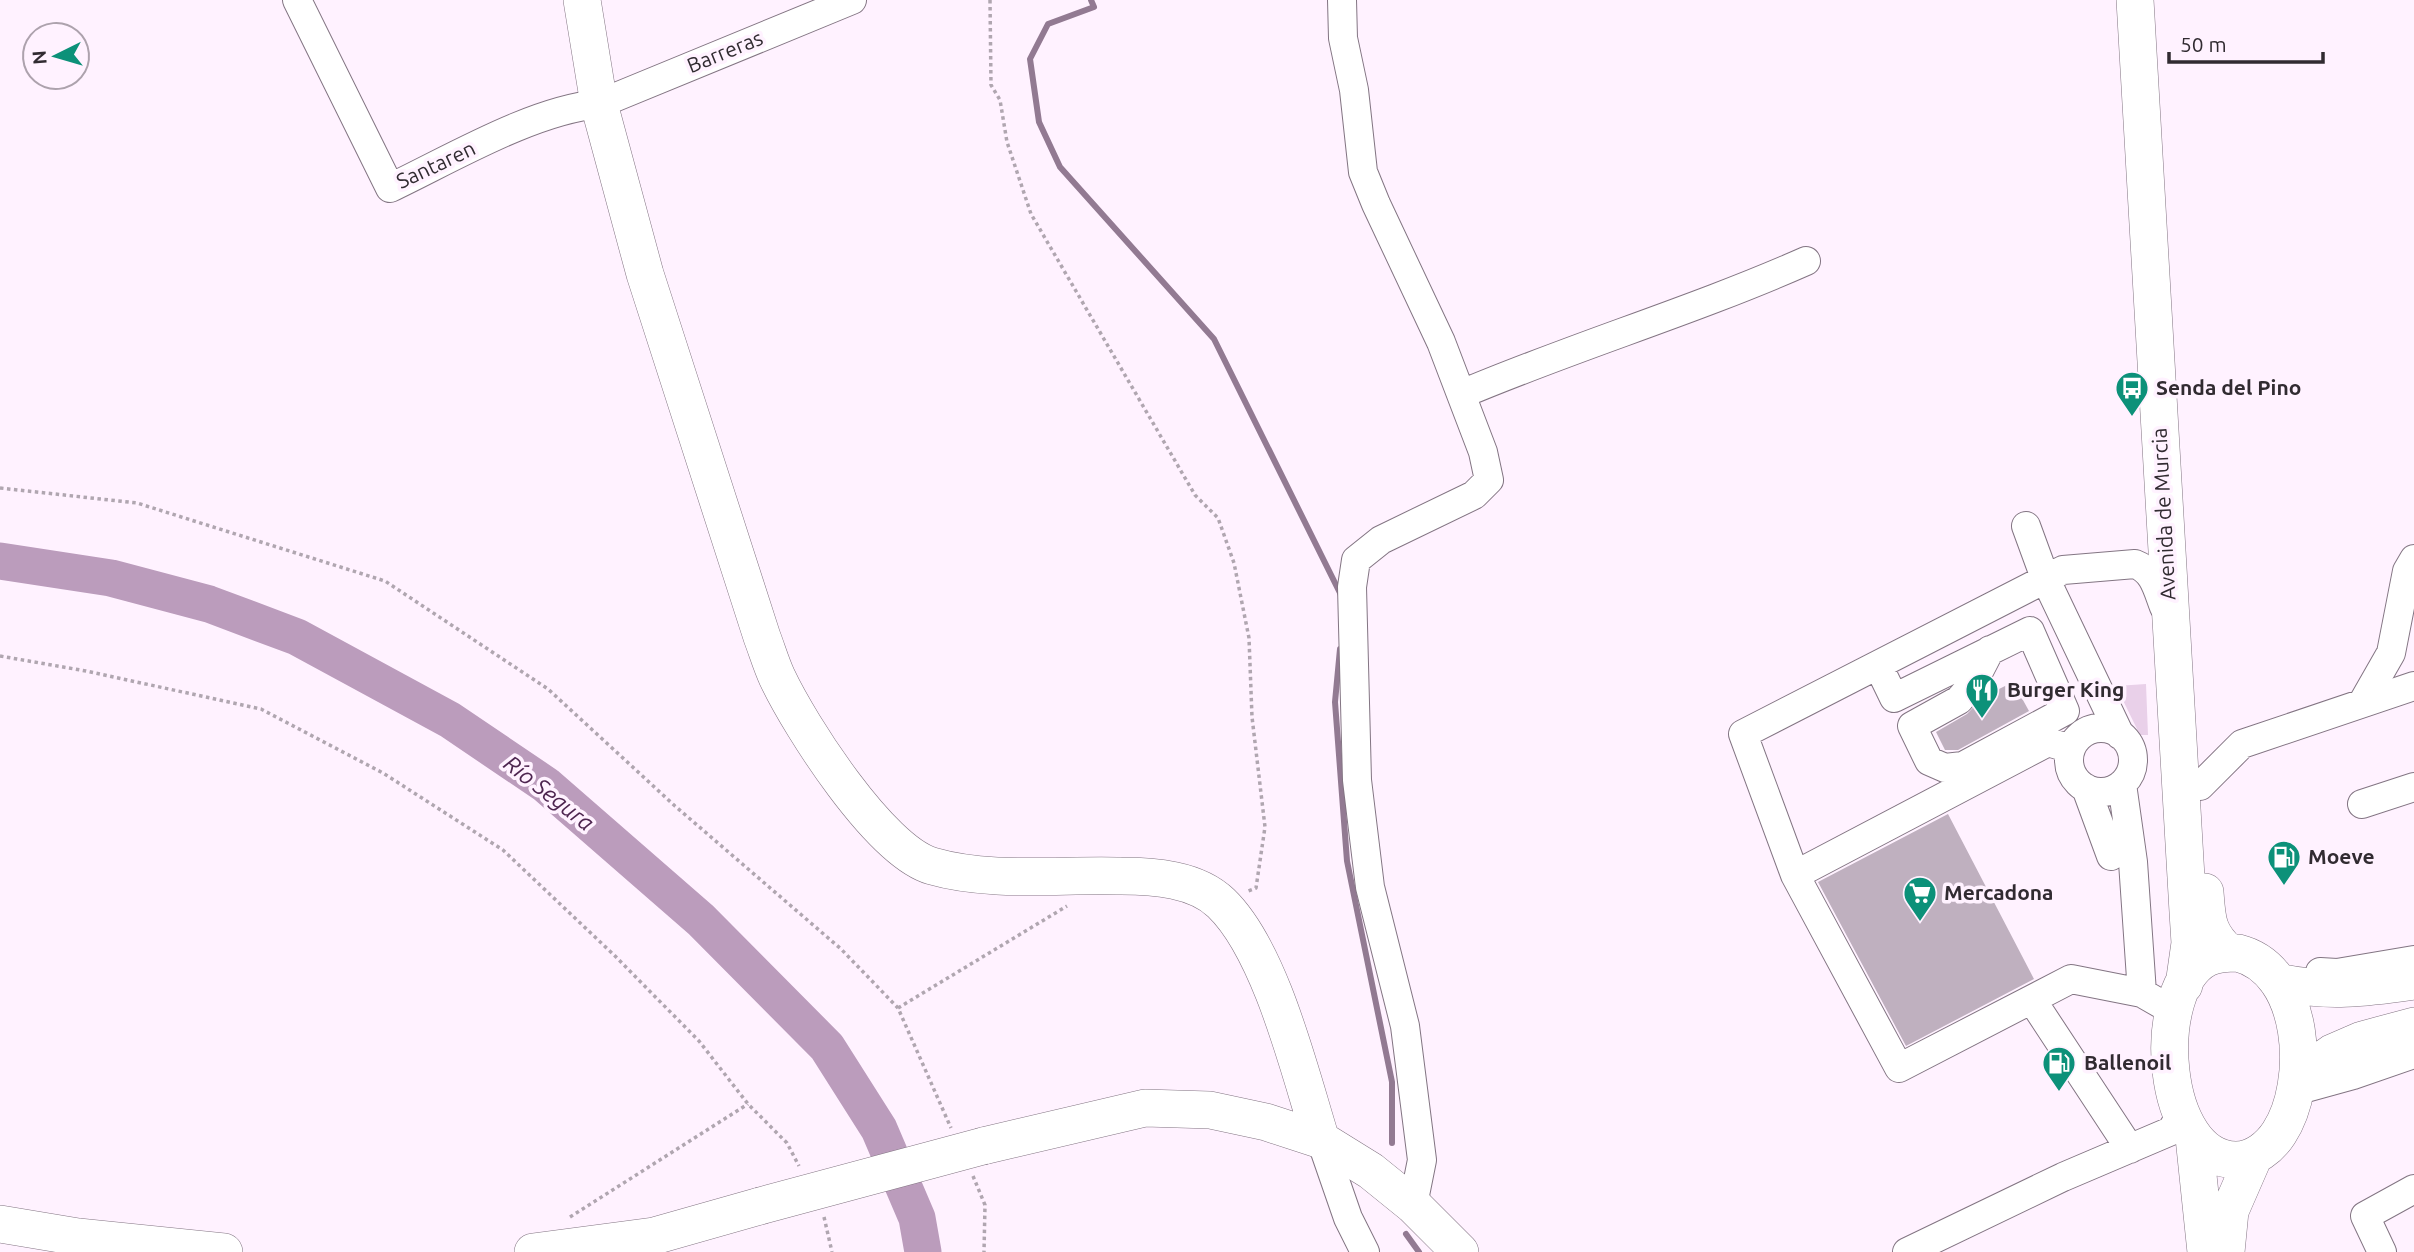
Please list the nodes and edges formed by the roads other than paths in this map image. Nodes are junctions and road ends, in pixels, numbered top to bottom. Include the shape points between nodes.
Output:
1 (297, 0) edge
2 (582, 0) edge
3 (852, 0) edge
4 (1342, 0) edge
5 (2135, 0) edge
6 (2157, 0) edge
7 (599, 104) junction
8 (1806, 261) dead end
9 (2166, 349) junction
10 (1462, 394) junction
11 (2172, 448) junction
12 (2026, 526) dead end
13 (2414, 559) edge
14 (2045, 578) junction
15 (2169, 620) junction
16 (2069, 628) junction
17 (2037, 647) junction
18 (1990, 650) junction
19 (1878, 665) junction
20 (2414, 686) edge
21 (2363, 702) junction
22 (2120, 735) junction
23 (2071, 749) junction
24 (2122, 784) junction
25 (2200, 786) junction
26 (2414, 787) edge
27 (2086, 788) junction
28 (2362, 804) dead end
29 (2111, 856) dead end
30 (1796, 875) junction
31 (2230, 953) junction
32 (2414, 960) edge
33 (2274, 977) junction
34 (2414, 981) edge
35 (2142, 993) junction
36 (2179, 999) junction
37 (2032, 1000) junction
38 (2414, 1026) edge
39 (2414, 1054) edge
40 (2296, 1084) junction
41 (2188, 1125) junction
42 (1321, 1140) junction
43 (2130, 1149) junction
44 (2254, 1156) junction
45 (2414, 1189) edge
46 (1413, 1205) junction
47 (0, 1224) edge
48 (224, 1252) edge
49 (533, 1252) edge
50 (1365, 1252) edge
51 (1460, 1252) edge
52 (1907, 1252) edge
53 (2206, 1252) edge
54 (2226, 1252) edge
55 (2382, 1252) edge

1 - 7 street, Santaren via 390,188 499,135 576,106
2 - 7 main road
3 - 7 street, Barreras
4 - 10 street via 1343,38 1363,172
5 - 9 main road, Avenida de Murcia
6 - 9 main road, Avenida de Murcia
7 - 42 main road via 645,274 762,637 776,676 816,744 886,836 928,865 997,875 1162,878 1196,886 1220,901 1257,955 1282,1016
8 - 10 street
9 - 11 main road, Avenida de Murcia
10 - 46 street via 1489,480 1474,495 1381,540 1356,560 1352,587 1357,780 1370,887 1405,1026 1422,1160
11 - 15 main road, Avenida de Murcia
11 - 25 main road, Avenida de Murcia
12 - 14 street
13 - 21 street via 2407,570 2391,653
14 - 15 street via 2063,570 2135,564 2154,580
14 - 16 street
14 - 19 street
15 - 36 main road, Avenida de Murcia via 2190,943
16 - 17 street
16 - 22 street
17 - 18 street via 2030,631
17 - 18 street via 2066,711 1963,766 1945,768 1929,761 1912,726 1959,700
18 - 19 street via 1894,698
19 - 30 street via 1743,734
20 - 21 street
21 - 25 street via 2242,744
22 - 23 street via 2094,728 2076,739
22 - 24 street via 2133,755
23 - 27 street via 2073,775
23 - 30 street via 2048,742
24 - 27 street via 2104,791
24 - 35 street via 2133,862
25 - 31 main road, Avenida de Murcia via 2207,921
26 - 28 street
27 - 29 street
30 - 37 street via 1899,1068
31 - 33 main road via 2250,956
31 - 36 main road via 2217,954 2197,965
32 - 33 street via 2337,973
33 - 34 main road via 2304,988 2350,990
33 - 40 main road via 2285,994 2296,1029 2300,1059
35 - 36 street
35 - 37 street via 2071,979
36 - 41 main road via 2170,1065
37 - 43 street
38 - 40 main road via 2332,1053
39 - 40 street via 2353,1075
40 - 44 main road via 2281,1130
41 - 43 street
41 - 44 main road via 2203,1148 2223,1159
41 - 53 main road
42 - 46 main road via 1371,1171
42 - 49 main road, bridge via 1210,1110 1145,1108 983,1146 654,1236
42 - 50 street
43 - 52 street
44 - 54 main road via 2230,1211
45 - 55 street via 2365,1216
46 - 51 main road
47 - 48 main road

